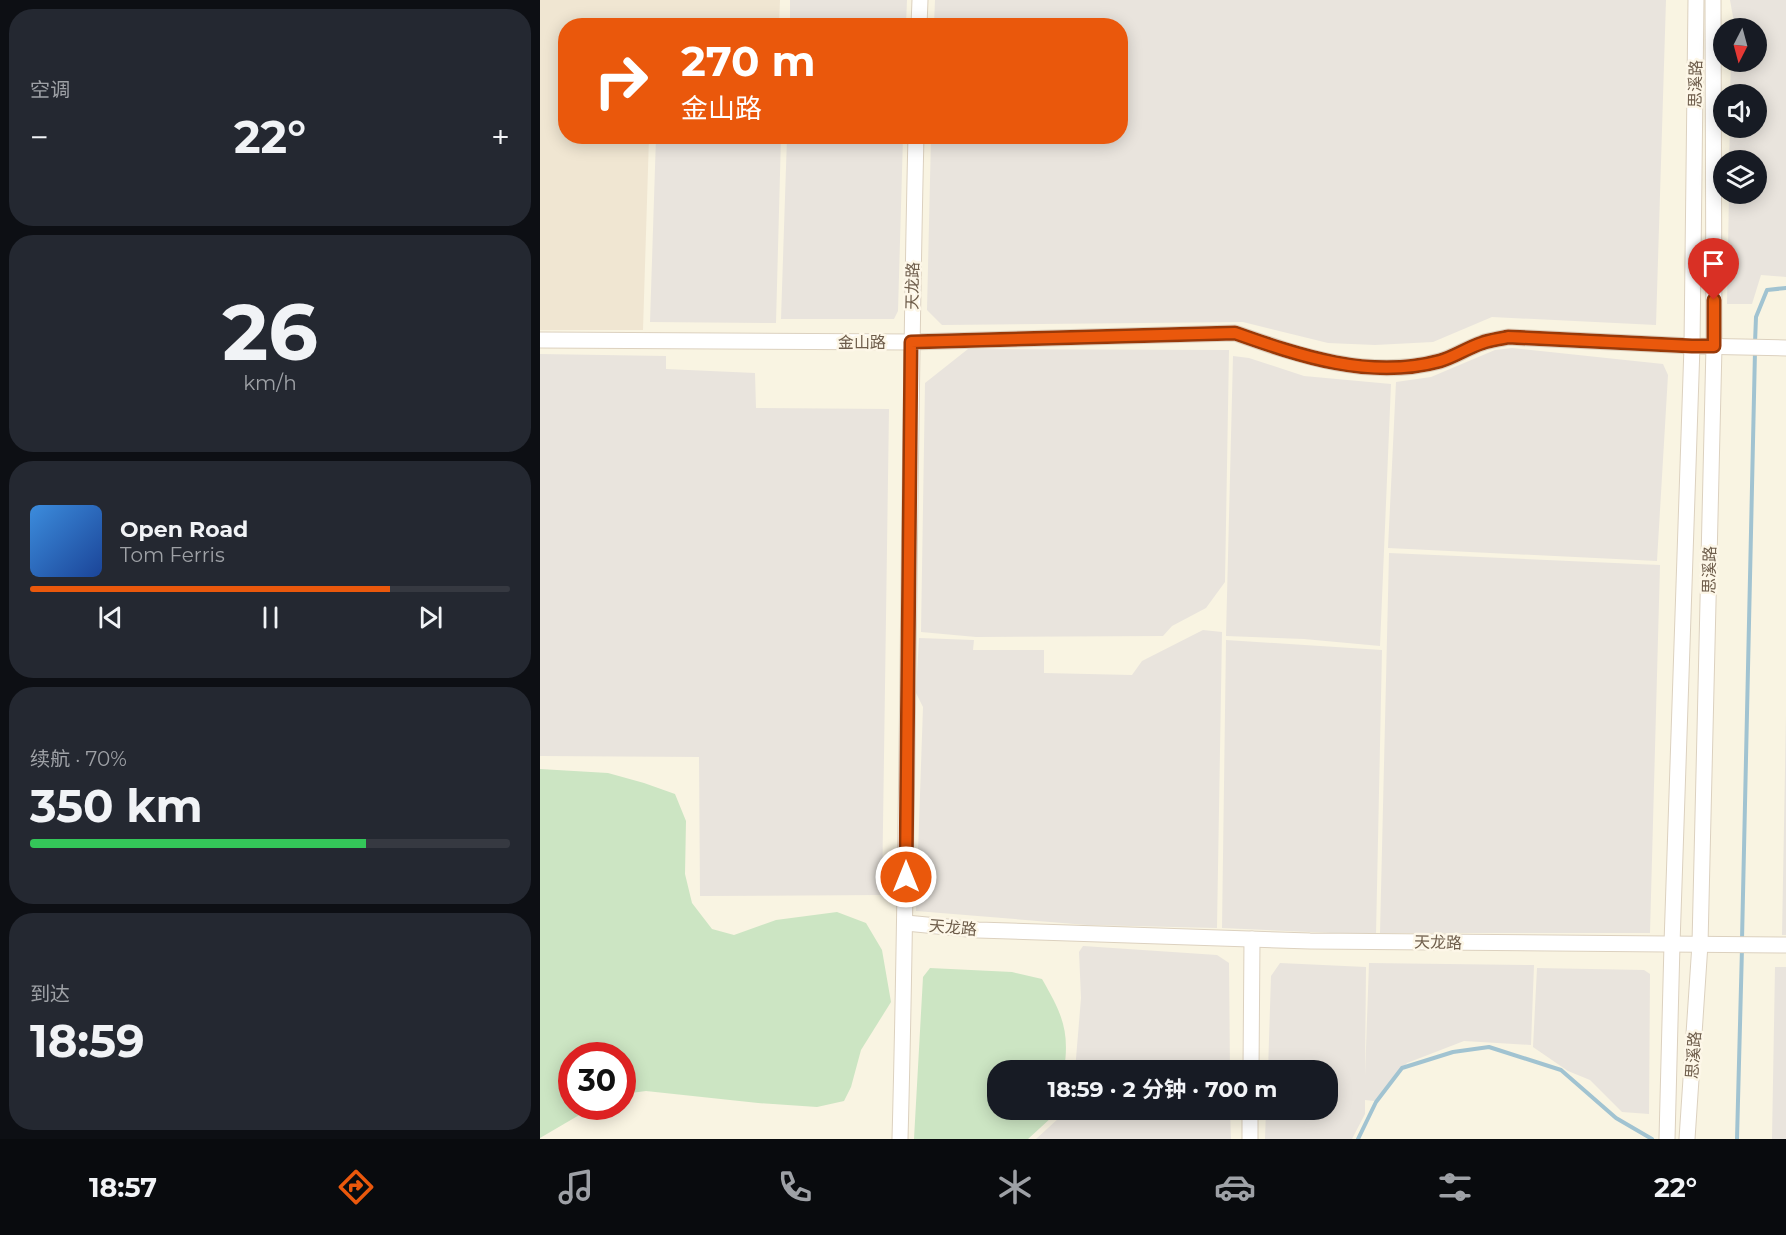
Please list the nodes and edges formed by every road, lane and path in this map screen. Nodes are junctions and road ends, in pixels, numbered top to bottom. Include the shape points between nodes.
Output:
1 (920, 0) edge
2 (1696, 0) edge
3 (1713, 0) edge
4 (919, 18) edge
5 (916, 144) edge
6 (540, 340) edge
7 (911, 342) junction
8 (1692, 346) junction
9 (1714, 346) junction
10 (1786, 348) edge
11 (906, 923) junction
12 (1252, 939) junction
13 (1672, 944) junction
14 (1700, 944) junction
15 (1786, 945) edge
16 (1251, 1060) edge
17 (1250, 1120) edge
18 (900, 1139) edge
19 (1250, 1139) edge
20 (1667, 1139) edge
21 (1687, 1139) edge

1 - 4 street
2 - 8 street, 思溪路
3 - 9 street, 思溪路
5 - 7 street, 天龙路
6 - 7 street, 金山路
7 - 8 street, 金山路 via 1235,333 1339,364 1392,369 1440,361 1508,337
7 - 11 street, 天龙路
8 - 9 street, 金山路
8 - 13 street, 思溪路
9 - 10 street, 金山路
9 - 14 street, 思溪路
11 - 12 street, 天龙路 via 978,930
11 - 18 street
12 - 13 street, 天龙路
12 - 16 street
13 - 14 street, 天龙路
13 - 20 street, 思溪路
14 - 15 street, 天龙路
14 - 21 street, 思溪路
17 - 19 street

